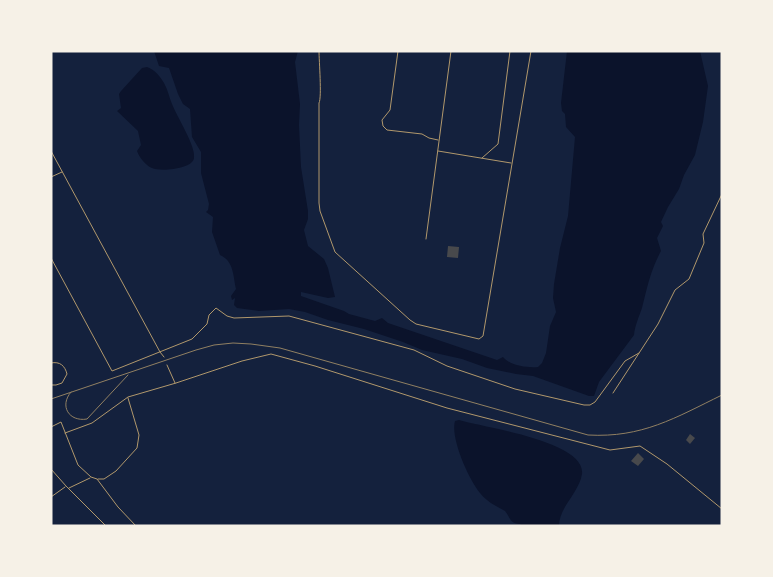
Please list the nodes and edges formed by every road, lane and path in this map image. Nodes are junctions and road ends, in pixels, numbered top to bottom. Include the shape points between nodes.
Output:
1 (320, 51) edge
2 (398, 51) edge
3 (451, 51) edge
4 (510, 51) edge
5 (531, 51) edge
6 (439, 140) junction
7 (438, 150) junction
8 (51, 151) edge
9 (482, 158) junction
10 (512, 164) junction
11 (62, 172) junction
12 (51, 178) edge
13 (722, 194) edge
14 (426, 239) dead end
15 (51, 258) edge
16 (160, 352) junction
17 (639, 353) junction
18 (164, 357) dead end
19 (51, 362) edge
20 (168, 364) dead end
21 (176, 383) junction
22 (51, 385) edge
23 (613, 393) dead end
24 (128, 397) junction
25 (51, 427) edge
26 (65, 434) junction
27 (51, 470) edge
28 (91, 477) junction
29 (97, 479) junction
30 (66, 486) junction
31 (68, 488) junction
32 (51, 497) edge
33 (722, 509) edge
34 (106, 526) edge
35 (136, 526) edge

1 - 10 street via 320,211 335,252 416,324 479,339 483,336
2 - 6 street via 390,110 382,120 383,126 387,130 422,134
3 - 6 street
4 - 9 street via 498,144
5 - 10 street
6 - 7 street
7 - 9 street
7 - 14 street
8 - 11 street
9 - 10 street
11 - 12 street
11 - 16 street
13 - 17 street via 703,234 704,243 689,279 675,290
15 - 16 street via 112,371
16 - 17 street via 192,339 207,324 216,308 234,318 289,316 414,350 447,366 515,389 584,405 595,402 625,361
16 - 18 street
17 - 23 street
19 - 22 street via 62,364 66,374 62,383
20 - 21 street
21 - 24 street
21 - 33 street via 271,354 447,408 610,450 640,446 668,464
24 - 26 street via 92,424
24 - 29 street via 139,435 137,448 116,471 104,479
25 - 26 street via 60,422
26 - 28 street via 78,465
27 - 30 street
28 - 29 street
28 - 31 street
29 - 35 street
30 - 31 street
30 - 32 street
31 - 34 street

